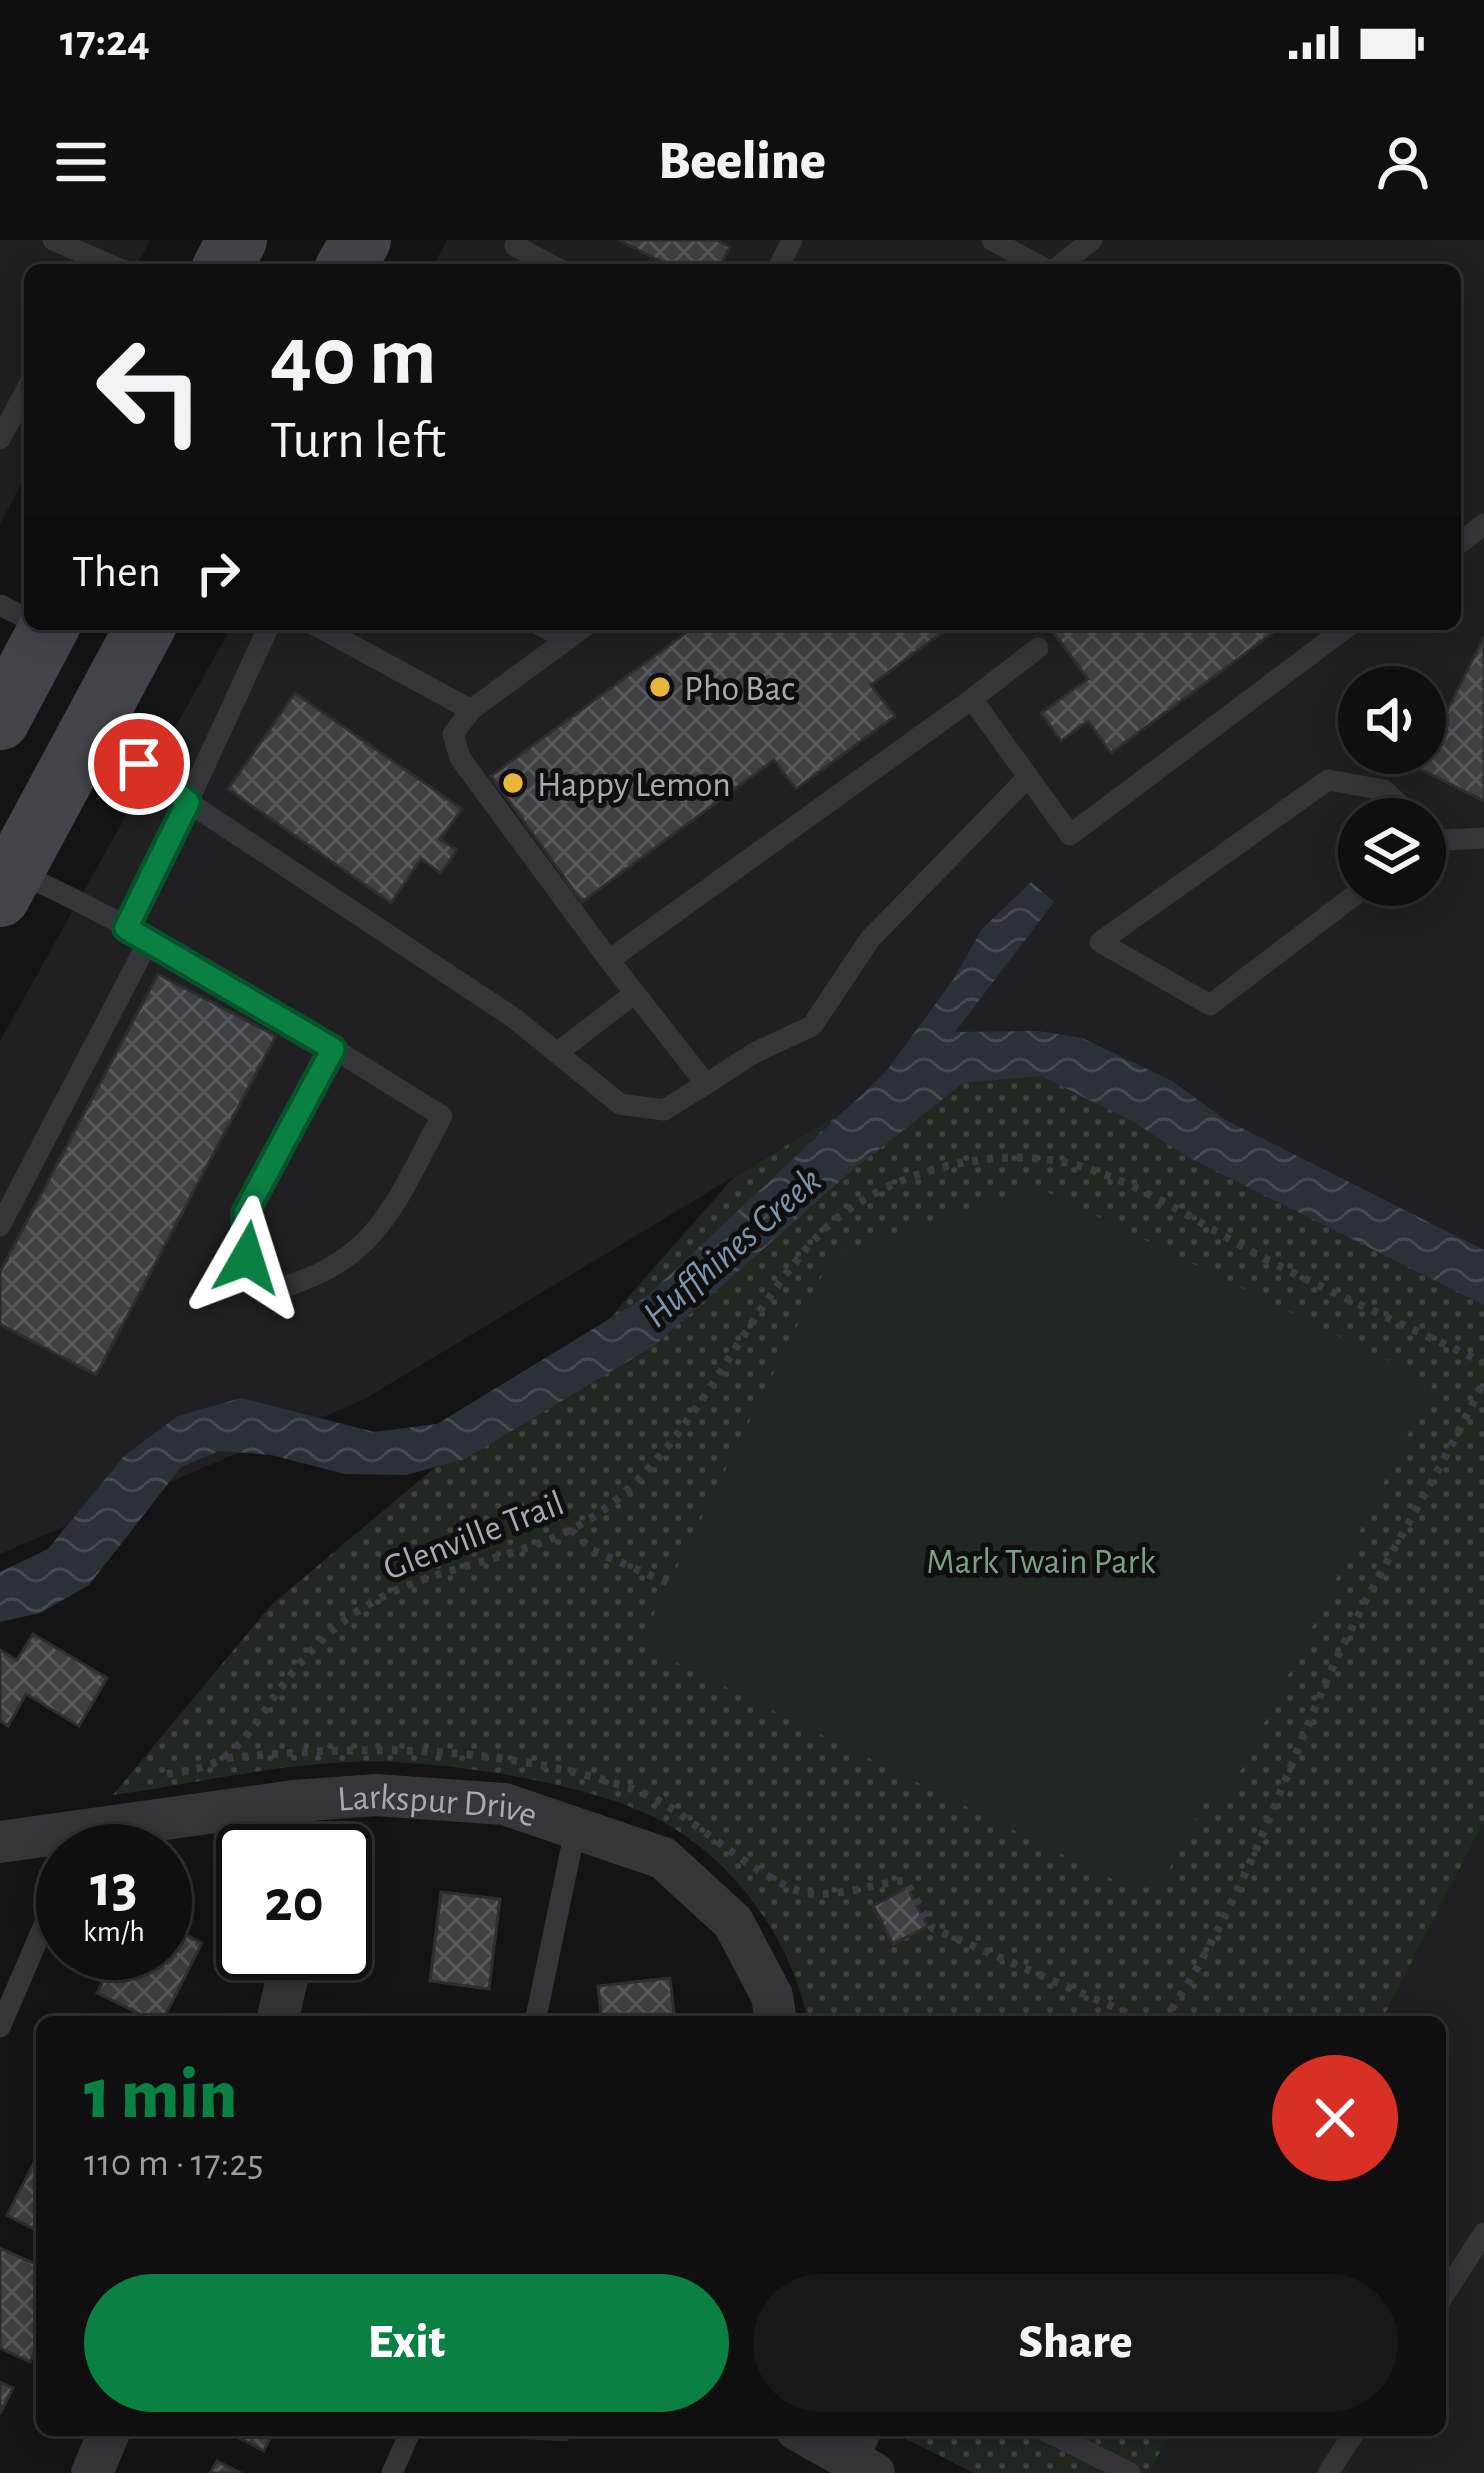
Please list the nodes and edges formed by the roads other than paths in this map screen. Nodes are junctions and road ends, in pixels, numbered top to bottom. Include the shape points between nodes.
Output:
1 (53, 240) edge
2 (992, 240) edge
3 (1092, 240) edge
4 (512, 242) edge
5 (93, 264) edge
6 (550, 264) edge
7 (1038, 264) edge
8 (1058, 264) edge
9 (24, 394) edge
10 (0, 439) edge
11 (31, 630) edge
12 (144, 630) edge
13 (267, 630) edge
14 (324, 630) edge
15 (549, 630) edge
16 (580, 630) edge
17 (1343, 630) edge
18 (567, 640) junction
19 (1038, 648) dead end
20 (972, 700) junction
21 (471, 710) junction
22 (0, 720) edge
23 (85, 737) junction
24 (1028, 777) junction
25 (1393, 798) edge
26 (188, 802) junction
27 (1446, 838) edge
28 (1484, 838) edge
29 (3, 874) edge
30 (1340, 906) edge
31 (126, 928) junction
32 (148, 940) junction
33 (609, 960) junction
34 (635, 993) junction
35 (333, 1049) junction
36 (557, 1053) junction
37 (706, 1084) junction
38 (0, 1226) edge
39 (294, 1801) junction
40 (168, 1824) edge
41 (295, 1824) edge
42 (576, 1826) junction
43 (36, 1841) edge
44 (0, 1842) edge
45 (36, 1943) edge
46 (287, 1980) edge
47 (278, 2016) edge
48 (536, 2016) edge
49 (775, 2016) edge
50 (0, 2026) edge
51 (1484, 2233) edge
52 (1446, 2291) edge
53 (107, 2436) edge
54 (408, 2436) edge
55 (813, 2436) edge
56 (1056, 2436) edge
57 (1352, 2436) edge
58 (868, 2456) edge
59 (92, 2473) edge
60 (392, 2473) edge
61 (1130, 2473) edge
62 (1328, 2473) edge

1 - 5 lane
2 - 7 lane
3 - 8 lane
4 - 6 lane
9 - 10 lane
11 - 22 main road
12 - 23 main road
13 - 26 lane
14 - 21 lane
15 - 18 lane
16 - 18 lane
17 - 24 lane via 1070,835
18 - 21 lane
19 - 20 lane
20 - 24 lane
20 - 33 lane
21 - 33 lane via 453,734 460,758
23 - 26 lane
23 - 29 main road
24 - 37 lane via 870,939 812,1026
25 - 30 lane via 1328,780 1100,942 1210,1005
26 - 31 lane
26 - 36 lane
27 - 28 lane
29 - 31 lane
31 - 32 lane
32 - 35 lane
32 - 38 lane
33 - 34 lane
34 - 36 lane
34 - 37 lane
35 - 35 lane via 245,1213 247,1258 280,1288 318,1278 379,1232 442,1117
36 - 37 lane via 620,1104 664,1110
39 - 40 street, Larkspur Drive
39 - 41 street
39 - 42 street, Larkspur Drive via 376,1795 504,1804
42 - 48 lane
42 - 49 street, Larkspur Drive via 662,1858 733,1922
43 - 44 street, Larkspur Drive
45 - 50 lane
46 - 47 street
51 - 52 lane
53 - 59 street
54 - 60 lane
55 - 58 street
56 - 61 lane
57 - 62 lane

